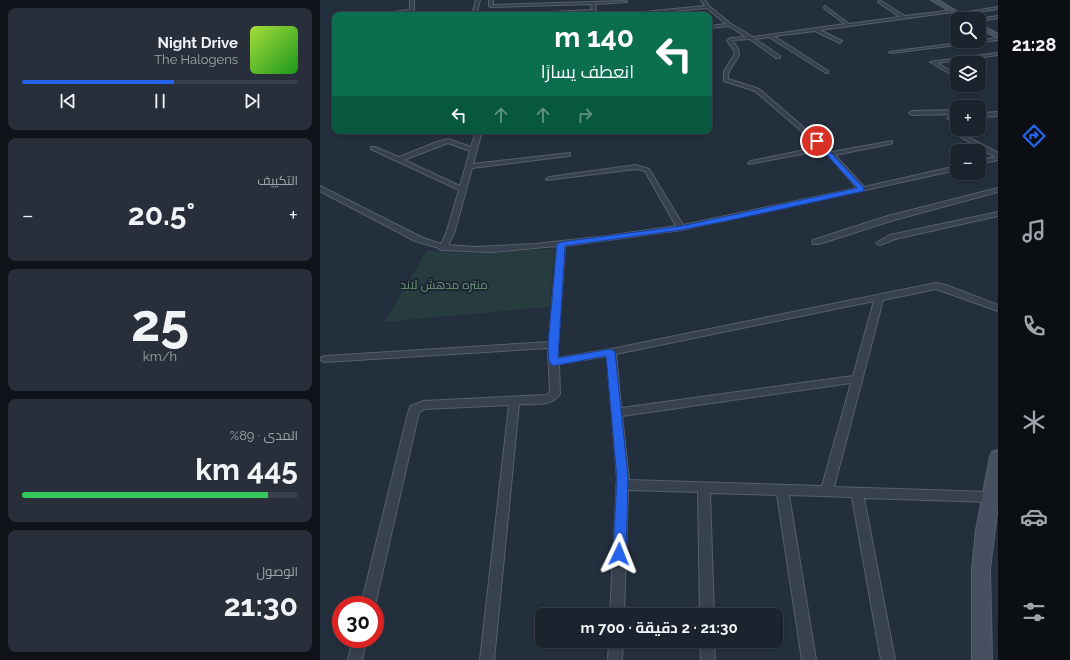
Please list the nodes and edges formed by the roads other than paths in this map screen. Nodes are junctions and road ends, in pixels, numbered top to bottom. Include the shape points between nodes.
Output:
1 (412, 0) edge
2 (478, 0) edge
3 (491, 0) edge
4 (703, 0) edge
5 (934, 0) edge
6 (880, 1) dead end
7 (625, 2) dead end
8 (593, 3) junction
9 (543, 5) junction
10 (825, 7) dead end
11 (708, 8) junction
12 (998, 8) edge
13 (412, 12) edge
14 (475, 12) edge
15 (538, 12) edge
16 (592, 12) edge
17 (655, 12) edge
18 (955, 12) joint
19 (950, 13) edge
20 (998, 17) edge
21 (903, 18) junction
22 (986, 19) edge
23 (730, 24) junction
24 (848, 25) junction
25 (712, 27) edge
26 (816, 29) junction
27 (986, 30) edge
28 (770, 36) junction
29 (751, 38) junction
30 (998, 38) edge
31 (840, 42) dead end
32 (891, 52) dead end
33 (998, 54) edge
34 (982, 56) edge
35 (778, 58) dead end
36 (950, 60) edge
37 (826, 72) dead end
38 (950, 73) edge
39 (998, 110) edge
40 (986, 111) edge
41 (950, 112) edge
42 (912, 113) dead end
43 (986, 114) edge
44 (998, 114) edge
45 (478, 134) edge
46 (963, 136) edge
47 (890, 142) dead end
48 (373, 148) dead end
49 (825, 148) junction
50 (474, 150) junction
51 (568, 154) dead end
52 (830, 154) junction
53 (998, 157) edge
54 (398, 160) junction
55 (986, 160) edge
56 (751, 163) dead end
57 (469, 166) junction
58 (950, 170) edge
59 (549, 179) dead end
60 (320, 188) edge
61 (462, 189) junction
62 (862, 189) junction
63 (998, 190) edge
64 (998, 214) edge
65 (681, 228) junction
66 (816, 242) dead end
67 (880, 243) dead end
68 (561, 244) junction
69 (443, 248) junction
70 (879, 298) junction
71 (998, 308) edge
72 (553, 345) junction
73 (611, 352) junction
74 (325, 359) dead end
75 (553, 362) junction
76 (857, 379) junction
77 (514, 401) junction
78 (618, 413) junction
79 (998, 457) edge
80 (623, 478) junction
81 (704, 488) junction
82 (782, 490) junction
83 (827, 491) junction
84 (857, 492) junction
85 (991, 497) junction
86 (370, 596) edge
87 (617, 608) edge
88 (707, 608) edge
89 (358, 648) edge
90 (616, 648) edge
91 (707, 648) edge
92 (355, 660) edge
93 (487, 660) edge
94 (615, 660) edge
95 (708, 660) edge
96 (809, 660) edge
97 (888, 660) edge
98 (982, 660) edge

1 - 13 street
2 - 14 street
3 - 9 street via 491,6
4 - 11 street
5 - 18 main road
6 - 21 street
7 - 8 street
8 - 9 street
8 - 16 street
9 - 15 street
10 - 24 street
11 - 17 street
11 - 23 street
12 - 18 street
19 - 21 street
20 - 22 street
21 - 24 street
23 - 25 street
23 - 29 street
24 - 26 street
26 - 28 street
26 - 31 street
27 - 30 main road
28 - 29 street
28 - 37 street
29 - 35 street
29 - 49 street via 734,38 729,41 737,56 728,68 726,80 757,90
30 - 32 street
33 - 34 street
36 - 38 street via 932,62
39 - 40 street
41 - 42 street
43 - 44 street
45 - 50 street
46 - 53 street
47 - 52 street
48 - 54 street
49 - 52 street
49 - 56 street
50 - 54 street via 448,141
50 - 57 street
51 - 57 street
52 - 62 street
53 - 55 street
54 - 61 street
57 - 61 street
58 - 62 street
59 - 65 street via 636,167 647,170
60 - 69 street via 418,239
61 - 69 street via 450,234
62 - 65 street
63 - 66 street via 891,218
64 - 67 street via 893,237
65 - 68 street
68 - 69 street via 515,248
68 - 72 street
70 - 71 street via 940,286
70 - 73 street
70 - 76 street
72 - 74 street
72 - 75 street
73 - 75 street
73 - 78 street
75 - 77 street via 555,394 548,399
76 - 78 street
76 - 83 street
77 - 86 street via 423,405 415,409
77 - 93 street
78 - 80 street
79 - 85 main road
80 - 81 street via 624,483 635,486
80 - 87 street
81 - 82 street
81 - 88 street
82 - 83 street
82 - 96 street
83 - 84 street
84 - 85 street
84 - 97 street
85 - 98 main road via 981,569
89 - 92 street
90 - 94 street
91 - 95 street

